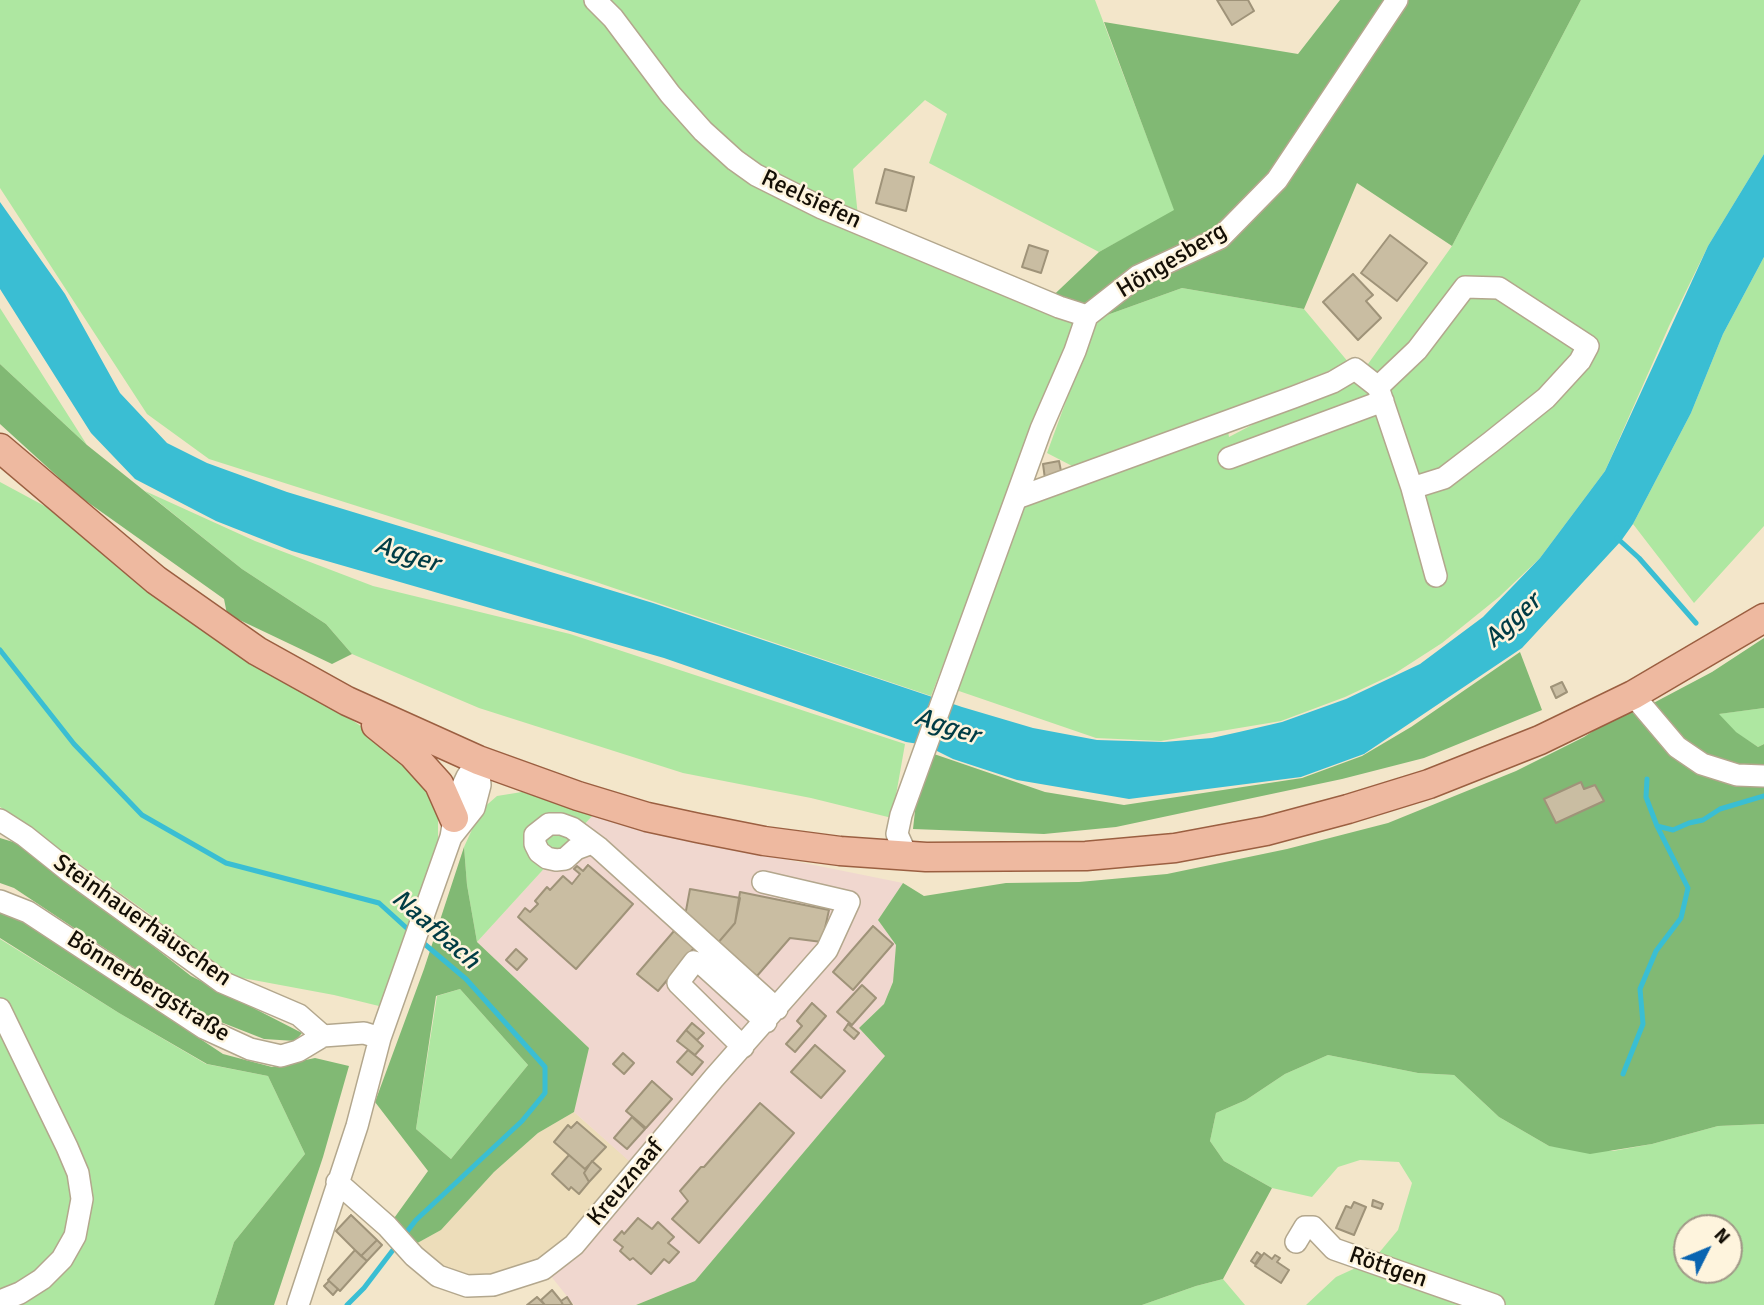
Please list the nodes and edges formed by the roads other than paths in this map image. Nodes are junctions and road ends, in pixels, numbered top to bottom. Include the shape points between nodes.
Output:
1 (595, 0) edge
2 (1397, 0) edge
3 (1087, 316) junction
4 (1380, 394) junction
5 (0, 448) edge
6 (1229, 457) dead end
7 (1412, 488) junction
8 (1017, 498) junction
9 (1436, 576) dead end
10 (1764, 618) edge
11 (1633, 695) junction
12 (347, 701) junction
13 (478, 760) junction
14 (1764, 776) edge
15 (0, 820) edge
16 (452, 828) junction
17 (595, 846) dead end
18 (907, 856) junction
19 (763, 882) dead end
20 (0, 901) edge
21 (0, 1009) edge
22 (760, 1027) junction
23 (323, 1036) junction
24 (380, 1038) junction
25 (647, 1179) dead end
26 (337, 1182) junction
27 (623, 1186) junction
28 (1296, 1242) dead end
29 (468, 1296) edge
30 (0, 1301) edge
31 (298, 1305) edge
32 (1494, 1305) edge

1 - 3 street, Reelsiefen via 704,131 756,175 822,208
2 - 3 street, Höngesberg via 1278,180 1220,238 1138,276
3 - 8 street
4 - 6 street
4 - 7 street
4 - 7 street via 1465,287 1499,288 1588,346 1546,398 1491,443 1444,478
4 - 8 street via 1355,369 1294,397
5 - 12 main road via 156,580 257,651
7 - 9 street
8 - 18 street via 907,799 897,834
10 - 11 main road
11 - 14 street via 1676,747 1702,764 1737,775
11 - 18 main road via 1540,740 1429,785 1266,831 1175,848 1086,856
12 - 13 main road
12 - 16 main road via 412,754 439,784
13 - 16 street via 457,796
13 - 18 main road via 648,817 764,841
15 - 23 street, Steinhauerhäuschen via 222,982 299,1015
16 - 24 street
17 - 22 street
19 - 22 street, Kreuznaaf via 849,902 827,950
20 - 23 street, Bönnerbergstraße via 28,912 204,1028 250,1049 281,1056
21 - 30 street via 67,1147 82,1199 75,1236 62,1259 42,1279
22 - 27 street, Kreuznaaf
23 - 24 street, Bönnerbergstraße via 364,1033
24 - 26 street
25 - 27 street
26 - 29 street, Kreuznaaf via 414,1256
26 - 31 street
27 - 29 street, Kreuznaaf via 574,1245 543,1269
28 - 32 street, Röttgen via 1305,1227 1313,1227 1334,1249

